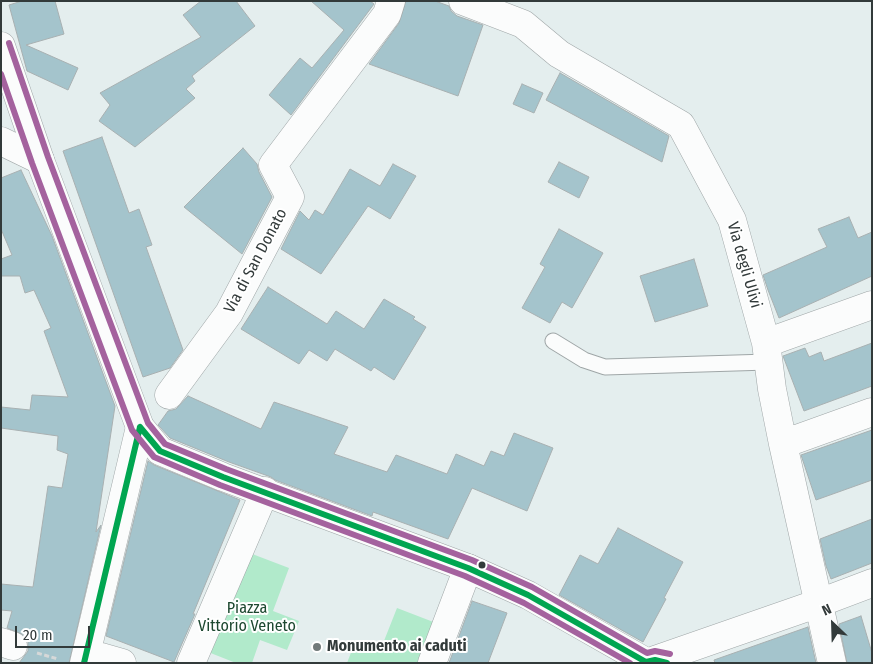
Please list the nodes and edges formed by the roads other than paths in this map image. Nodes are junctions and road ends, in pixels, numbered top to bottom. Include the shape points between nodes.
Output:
1 (391, 1) edge
2 (463, 1) edge
3 (1, 46) edge
4 (1, 141) edge
5 (40, 160) junction
6 (872, 305) edge
7 (553, 341) dead end
8 (767, 353) junction
9 (169, 395) dead end
10 (872, 412) edge
11 (140, 426) junction
12 (783, 444) junction
13 (265, 491) junction
14 (468, 568) junction
15 (872, 583) edge
16 (819, 603) junction
17 (707, 641) junction
18 (79, 659) edge
19 (653, 662) edge
20 (122, 663) edge
21 (191, 663) edge
22 (432, 663) edge
23 (683, 663) edge
24 (832, 663) edge

1 - 9 street, Via di San Donato via 387,14 273,166 290,196 229,313
2 - 8 street, Via degli Ulivi via 523,24 558,54 681,125 732,220
3 - 5 street
4 - 5 street
5 - 11 street
6 - 8 street
7 - 8 lane via 584,360 605,366
8 - 12 street, Via degli Ulivi
10 - 12 street
11 - 13 street via 160,450
11 - 18 street
12 - 16 street, Via degli Ulivi
13 - 14 street
13 - 21 street
14 - 19 street via 528,595
14 - 22 street
15 - 16 street
16 - 17 street
16 - 24 street, Via degli Ulivi
17 - 19 street
17 - 23 street via 689,654
18 - 20 street

